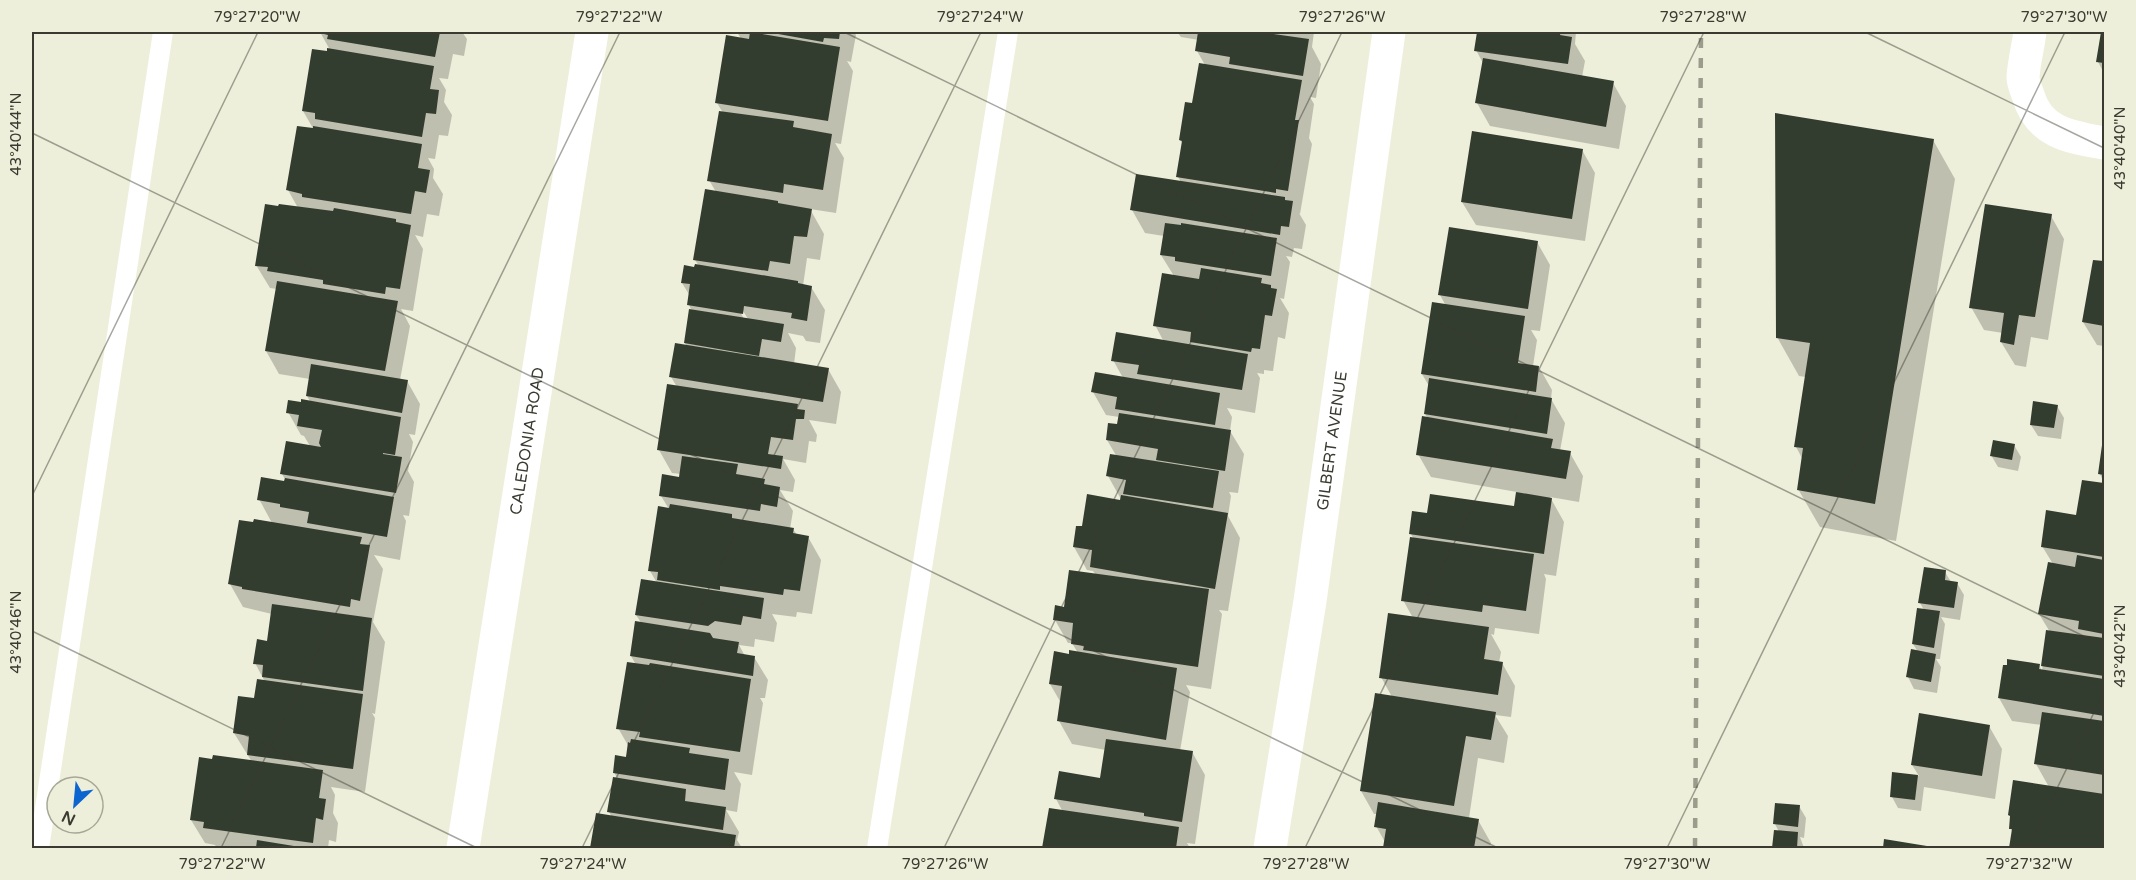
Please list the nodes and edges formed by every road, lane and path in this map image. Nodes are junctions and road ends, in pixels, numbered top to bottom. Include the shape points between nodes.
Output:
1 (163, 32) edge
2 (592, 32) edge
3 (1008, 32) edge
4 (1389, 32) edge
5 (2030, 32) edge
6 (2104, 143) edge
7 (39, 849) edge
8 (463, 849) edge
9 (877, 849) edge
10 (1270, 849) edge

1 - 7 lane
2 - 8 street, CALEDONIA ROAD
3 - 9 lane
4 - 10 street, GILBERT AVENUE via 1310,601
5 - 6 street via 2023,80 2037,117 2056,131

